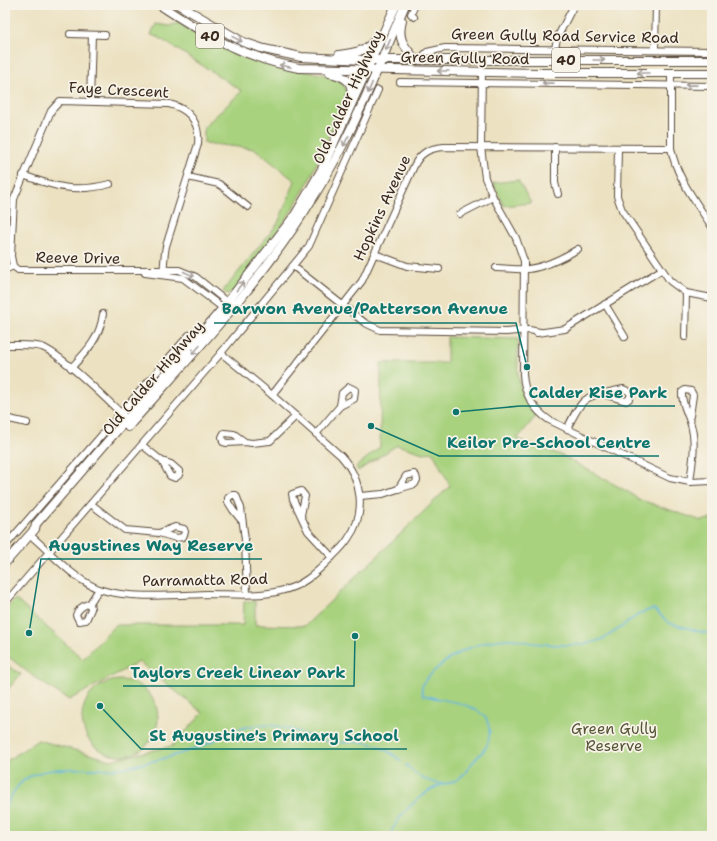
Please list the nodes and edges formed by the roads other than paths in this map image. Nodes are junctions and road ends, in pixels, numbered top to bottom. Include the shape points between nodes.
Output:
1 (160, 5) edge
2 (180, 5) edge
3 (396, 5) edge
4 (406, 5) edge
5 (415, 5) edge
6 (574, 5) edge
7 (656, 5) edge
8 (414, 17) dead end
9 (384, 31) junction
10 (70, 34) dead end
11 (92, 35) junction
12 (105, 35) dead end
13 (555, 49) junction
14 (655, 49) junction
15 (672, 50) junction
16 (712, 51) edge
17 (313, 58) junction
18 (418, 58) junction
19 (382, 59) junction
20 (371, 60) junction
21 (672, 60) junction
22 (712, 60) edge
23 (308, 69) junction
24 (366, 70) junction
25 (377, 70) junction
26 (482, 71) junction
27 (671, 73) junction
28 (712, 73) edge
29 (400, 82) dead end
30 (482, 82) junction
31 (671, 85) junction
32 (712, 86) edge
33 (378, 90) dead end
34 (90, 101) junction
35 (481, 147) junction
36 (555, 147) junction
37 (618, 148) junction
38 (671, 148) junction
39 (322, 169) junction
40 (23, 175) junction
41 (188, 177) junction
42 (110, 184) dead end
43 (558, 194) dead end
44 (493, 197) junction
45 (248, 207) dead end
46 (460, 214) dead end
47 (712, 227) edge
48 (578, 249) dead end
49 (375, 254) junction
50 (293, 266) junction
51 (15, 268) junction
52 (496, 268) dead end
53 (439, 269) dead end
54 (524, 269) junction
55 (5, 270) edge
56 (661, 270) junction
57 (163, 272) junction
58 (686, 292) junction
59 (712, 298) edge
60 (605, 304) junction
61 (343, 306) junction
62 (227, 307) junction
63 (103, 314) dead end
64 (523, 332) junction
65 (189, 335) dead end
66 (625, 337) dead end
67 (685, 337) dead end
68 (5, 345) edge
69 (221, 353) junction
70 (71, 368) junction
71 (603, 394) dead end
72 (272, 395) junction
73 (340, 406) dead end
74 (121, 413) junction
75 (296, 416) junction
76 (690, 416) dead end
77 (5, 418) edge
78 (130, 421) junction
79 (27, 423) dead end
80 (567, 429) junction
81 (316, 434) junction
82 (245, 442) dead end
83 (142, 445) junction
84 (162, 461) dead end
85 (712, 481) edge
86 (690, 482) junction
87 (398, 489) dead end
88 (360, 496) junction
89 (91, 504) junction
90 (301, 515) dead end
91 (241, 520) dead end
92 (32, 532) junction
93 (159, 533) dead end
94 (5, 546) edge
95 (49, 552) junction
96 (332, 557) junction
97 (5, 563) edge
98 (99, 589) junction
99 (247, 594) junction
100 (5, 603) edge
101 (90, 604) dead end

23 -> 1 main road, Green Gully Road / 40 via 282,65 246,54 212,37
2 -> 17 main road, Green Gully Road / 40 via 243,42 279,53
3 - 9 main road, Old Calder Highway
4 - 18 main road via 400,37 402,44
4 -> 19 main road, Old Calder Highway
5 - 8 street via 411,14
6 - 13 street via 557,38
7 - 14 street
9 - 17 main road via 373,44 361,52
9 - 20 main road, Old Calder Highway
10 - 11 street
11 - 12 street
11 - 34 street
13 - 14 street, Green Gully Road Service Road
13 - 18 street, Green Gully Road Service Road via 437,49
14 - 15 street, Green Gully Road Service Road
15 - 16 street, Green Gully Road Service Road
15 - 21 street
17 - 20 main road, Green Gully Road / 40
18 - 19 main road, Green Gully Road / 40
18 -> 21 main road, Green Gully Road / 40
19 - 20 main road, Green Gully Road / 40
19 - 25 main road, Old Calder Highway
20 - 24 main road, Old Calder Highway
21 - 22 main road, Green Gully Road / 40
21 - 27 main road
23 - 24 main road, Green Gully Road / 40
23 - 39 main road via 343,76 350,82 352,89
24 - 25 main road, Green Gully Road / 40
24 - 39 main road, Old Calder Highway
26 -> 25 main road, Green Gully Road / 40
25 -> 62 main road, Old Calder Highway via 345,142 314,198 271,260
27 -> 26 main road, Green Gully Road / 40
26 - 30 street
27 - 28 main road, Green Gully Road / 40
27 - 31 street
29 - 30 street
31 -> 30 street
30 - 35 street
32 -> 31 street
31 - 38 street
33 - 50 street via 312,242
34 - 40 street, Faye Crescent via 65,100 53,106
34 - 41 street, Faye Crescent via 169,104 187,112 195,121 199,136
35 - 36 street, Hopkins Avenue
35 - 44 street via 485,178
35 - 49 street, Hopkins Avenue via 437,147 421,155
36 - 37 street, Hopkins Avenue
36 - 43 street via 555,183
37 - 38 street, Hopkins Avenue
37 - 56 street via 618,201
38 - 47 street via 678,174
62 -> 39 main road, Old Calder Highway via 295,215
40 - 42 street via 59,188 98,187
40 - 51 street, Faye Crescent via 12,211 11,256
41 - 45 street via 219,184
41 - 57 street, Faye Crescent via 166,246
44 - 46 street
44 - 54 street via 520,247
48 - 54 street via 552,262
49 - 53 street via 407,266
49 - 61 street, Hopkins Avenue via 362,281
50 - 61 street
50 - 69 street
51 - 55 street
51 - 57 street, Reeve Drive
52 - 54 street
54 - 64 street
56 - 58 street via 670,281
56 - 60 street
57 - 62 street, Reeve Drive via 183,278
58 - 59 street
58 - 67 street
60 - 64 street via 565,329
60 - 66 street
61 - 64 street via 369,326 384,331
61 - 72 street, Hopkins Avenue
62 - 78 main road, Old Calder Highway
63 - 70 street via 102,324 94,342
64 - 80 street via 524,380 529,397 543,415
65 - 74 street
68 - 70 street via 42,348
69 - 72 street, Parramatta Road
69 - 83 street
70 - 74 street
71 - 80 street via 583,400
72 - 75 street, Parramatta Road
73 - 81 street
74 - 78 street
74 - 94 street
75 - 81 street, Parramatta Road
75 - 82 street via 270,441
76 - 86 street via 694,438
77 - 79 street
78 - 92 main road, Old Calder Highway via 40,527
80 - 86 street via 666,476
81 - 88 street, Parramatta Road via 349,466 356,479
83 - 84 street
83 - 89 street
85 - 86 street
87 - 88 street via 383,494
88 - 96 street, Parramatta Road via 354,529 343,547
89 - 93 street via 126,530
89 - 95 street
90 - 96 street via 312,537
91 - 99 street via 245,540
92 - 95 street, Parramatta Road
92 - 97 main road, Old Calder Highway
95 - 98 street, Parramatta Road via 80,578
95 - 100 street
96 - 99 street, Parramatta Road via 313,576 298,585 281,591
98 - 99 street, Parramatta Road via 130,594
98 - 101 street

